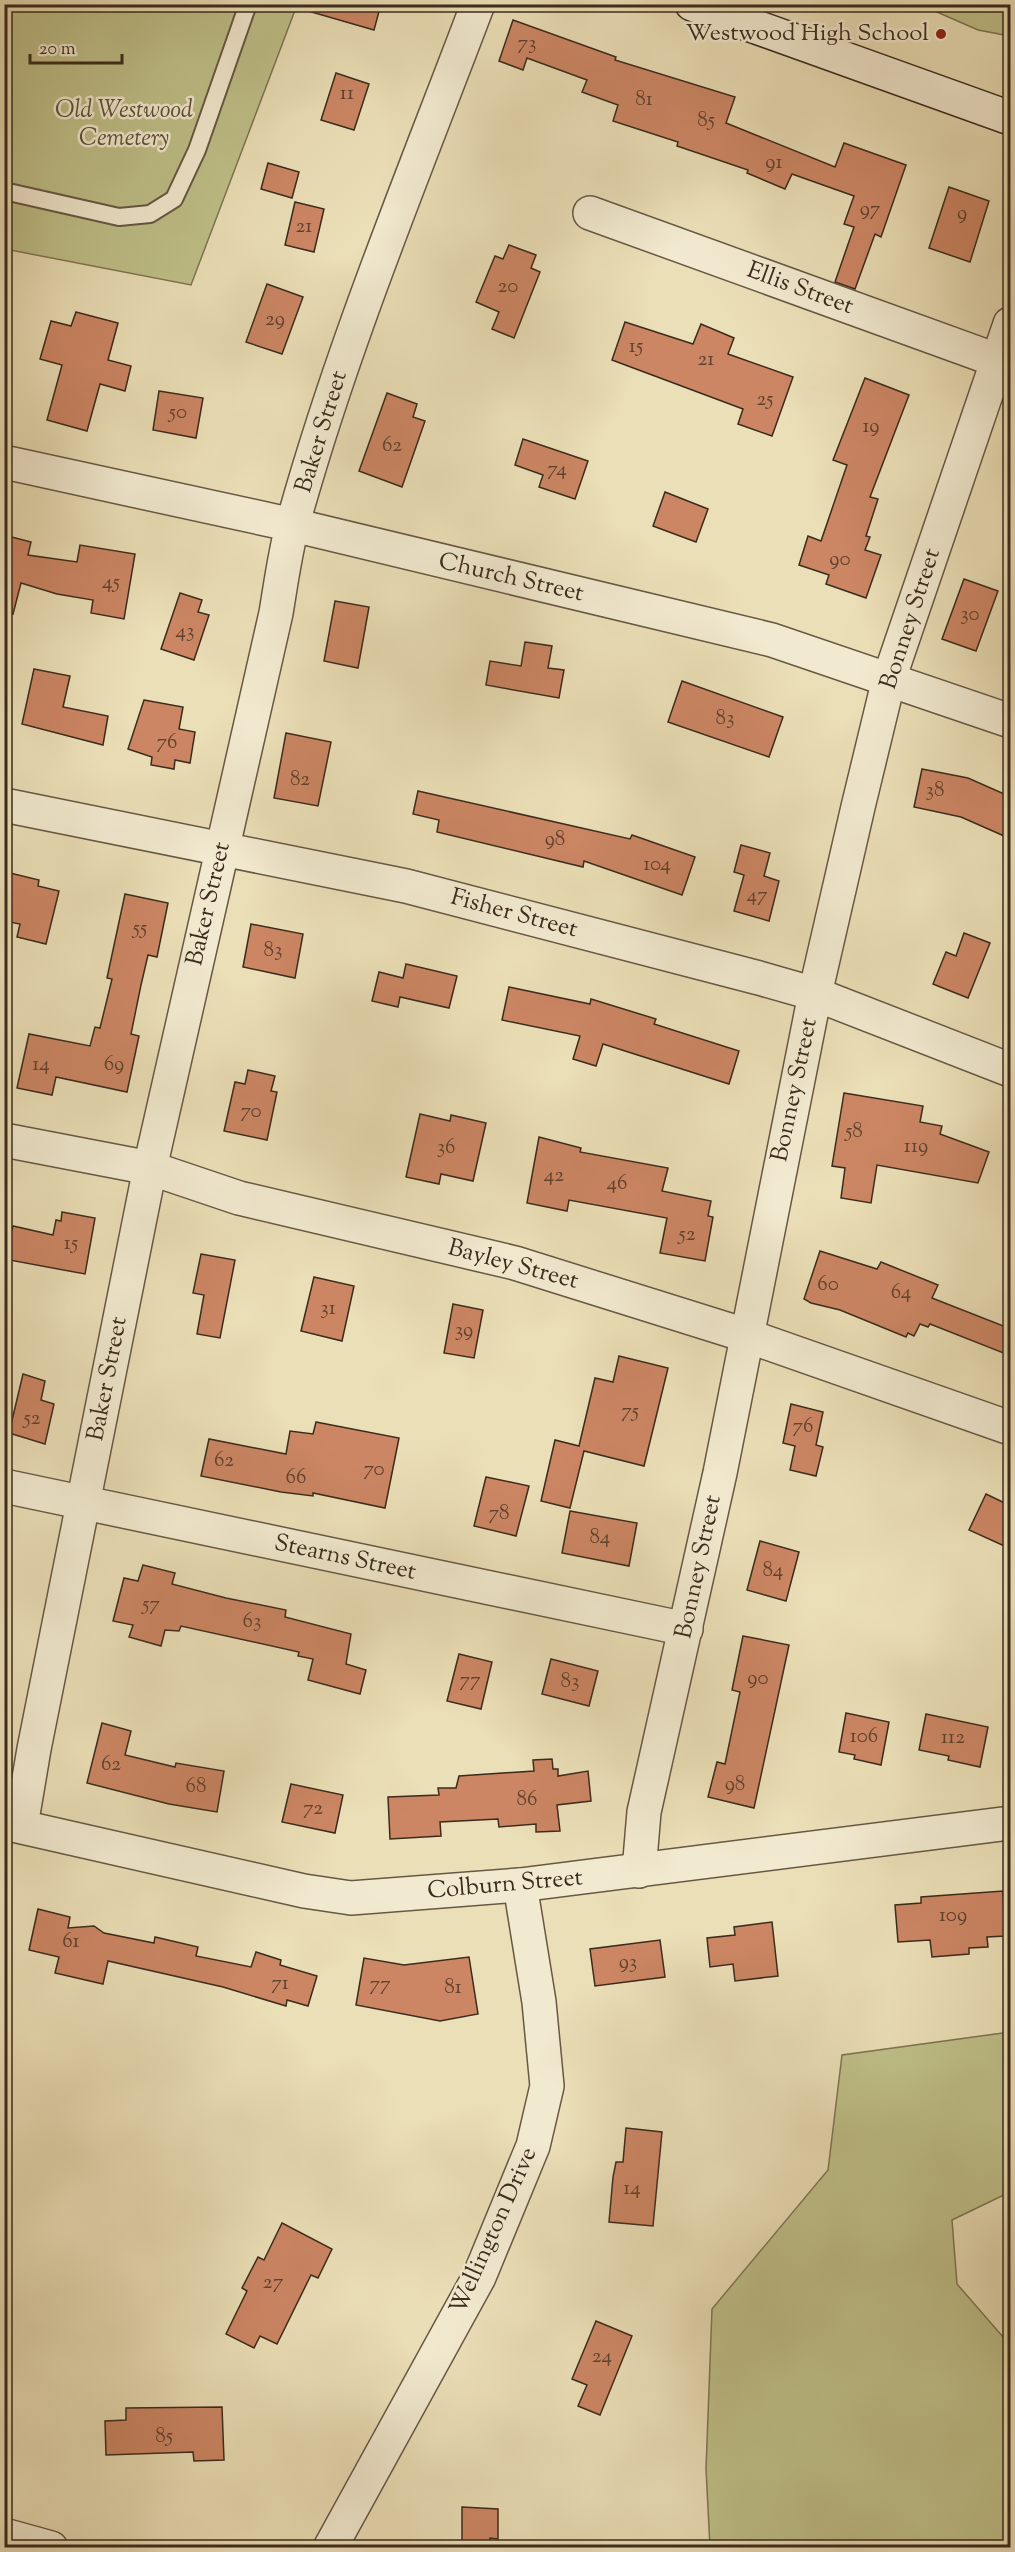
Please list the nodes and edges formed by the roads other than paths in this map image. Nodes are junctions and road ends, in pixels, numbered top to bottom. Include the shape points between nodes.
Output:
1 (248, 4) edge
2 (478, 4) edge
3 (692, 4) edge
4 (1011, 118) edge
5 (4, 191) edge
6 (590, 213) dead end
7 (1011, 324) edge
8 (1004, 362) edge
9 (4, 462) edge
10 (293, 525) junction
11 (889, 680) junction
12 (1011, 721) edge
13 (4, 805) edge
14 (221, 850) junction
15 (815, 994) junction
16 (1011, 1070) edge
17 (4, 1140) edge
18 (150, 1168) junction
19 (745, 1335) junction
20 (1011, 1428) edge
21 (4, 1486) edge
22 (83, 1503) junction
23 (686, 1629) junction
24 (1011, 1823) edge
25 (13, 1825) edge
26 (639, 1871) junction
27 (520, 1885) junction
28 (4, 2535) edge
29 (51, 2547) edge
30 (330, 2547) edge

1 - 5 lane via 197,150 174,199 150,214 119,217
2 - 10 street, Baker Street via 387,236
3 - 4 street
6 - 8 street, Ellis Street
7 - 8 street, Bonney Street
8 - 11 street, Bonney Street
9 - 10 street, Church Street
10 - 11 street, Church Street via 772,640
10 - 14 street, Baker Street
11 - 12 street, Church Street
11 - 15 street, Bonney Street
13 - 14 street, Fisher Street
14 - 15 street, Fisher Street via 406,886
14 - 18 street, Baker Street
15 - 16 street, Fisher Street
15 - 19 street, Bonney Street
17 - 18 street, Bayley Street
18 - 19 street, Bayley Street via 239,1198 514,1263
18 - 22 street, Baker Street
19 - 20 street, Bayley Street
19 - 23 street, Bonney Street
21 - 22 street, Stearns Street
22 - 23 street, Stearns Street
22 - 25 street, Baker Street
23 - 26 street, Bonney Street via 644,1812
24 - 26 street, Colburn Street
25 - 27 street, Colburn Street via 304,1891 351,1898
26 - 27 street, Colburn Street
27 - 30 street, Wellington Drive via 539,2002 547,2086 533,2146 479,2277
28 - 29 street

